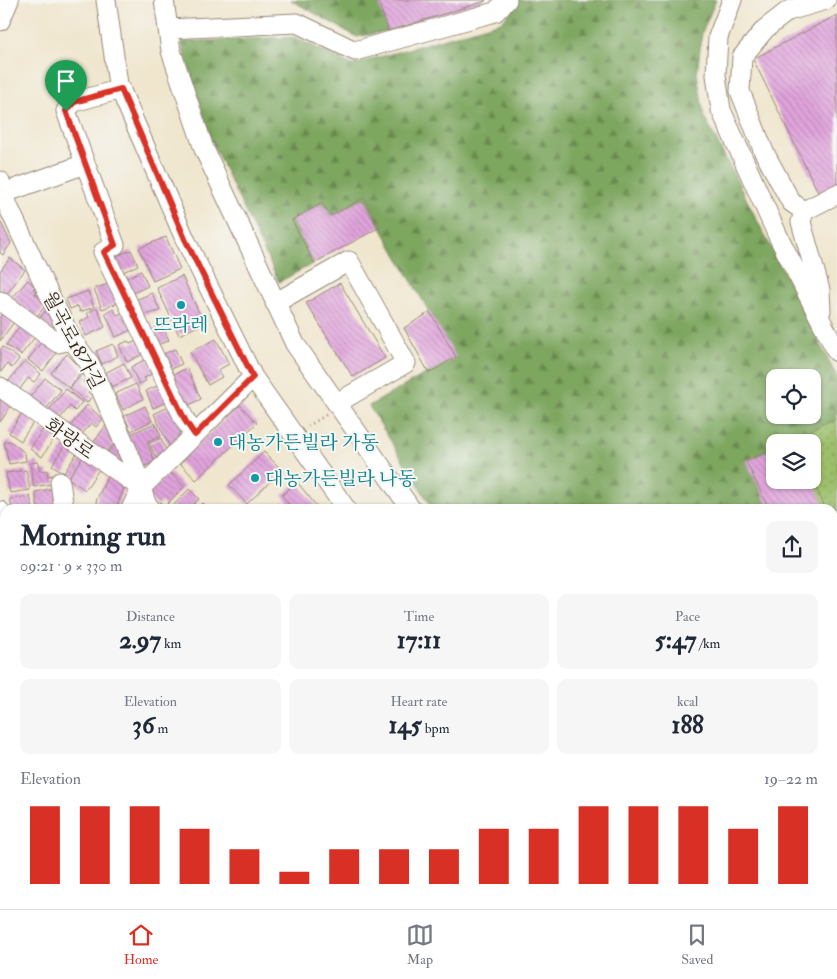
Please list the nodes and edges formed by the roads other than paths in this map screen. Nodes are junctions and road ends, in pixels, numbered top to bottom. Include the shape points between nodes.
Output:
1 (9, 0) edge
2 (106, 0) edge
3 (164, 0) edge
4 (508, 0) edge
5 (732, 0) edge
6 (828, 0) edge
7 (837, 4) edge
8 (0, 21) edge
9 (168, 29) junction
10 (121, 89) junction
11 (85, 164) junction
12 (2, 187) edge
13 (837, 194) edge
14 (804, 211) junction
15 (0, 301) edge
16 (275, 302) junction
17 (821, 319) junction
18 (72, 340) junction
19 (837, 352) edge
20 (253, 377) junction
21 (0, 387) edge
22 (338, 405) junction
23 (195, 435) junction
24 (60, 482) dead end
25 (141, 488) junction
26 (63, 504) edge
27 (134, 504) edge
28 (147, 504) edge
29 (342, 504) edge
30 (408, 504) edge

1 - 8 street
2 - 10 street
3 - 9 street
4 - 9 street via 495,12 355,51 297,24
5 - 17 street via 718,37 716,75 721,110 778,236
6 - 7 street
6 - 14 street via 788,11 765,29 742,57 740,91 760,143 791,202
9 - 16 street via 171,51 204,150
10 - 11 street via 74,102 66,111
10 - 20 street via 185,239
11 - 12 street, 월곡로18가길
11 - 23 street via 115,245 104,252
12 - 18 street, 월곡로18가길 via 16,224
13 - 14 street
14 - 17 street via 802,231 820,290
15 - 18 street via 58,343
16 - 22 street via 295,344
16 - 22 street via 349,260 406,363
17 - 19 street
18 - 25 street, 월곡로18가길 via 90,364
20 - 23 street
20 - 29 street
21 - 25 street, 화랑로
22 - 30 street
23 - 25 street
24 - 26 street
25 - 27 street
25 - 28 street, 월곡로18가길

